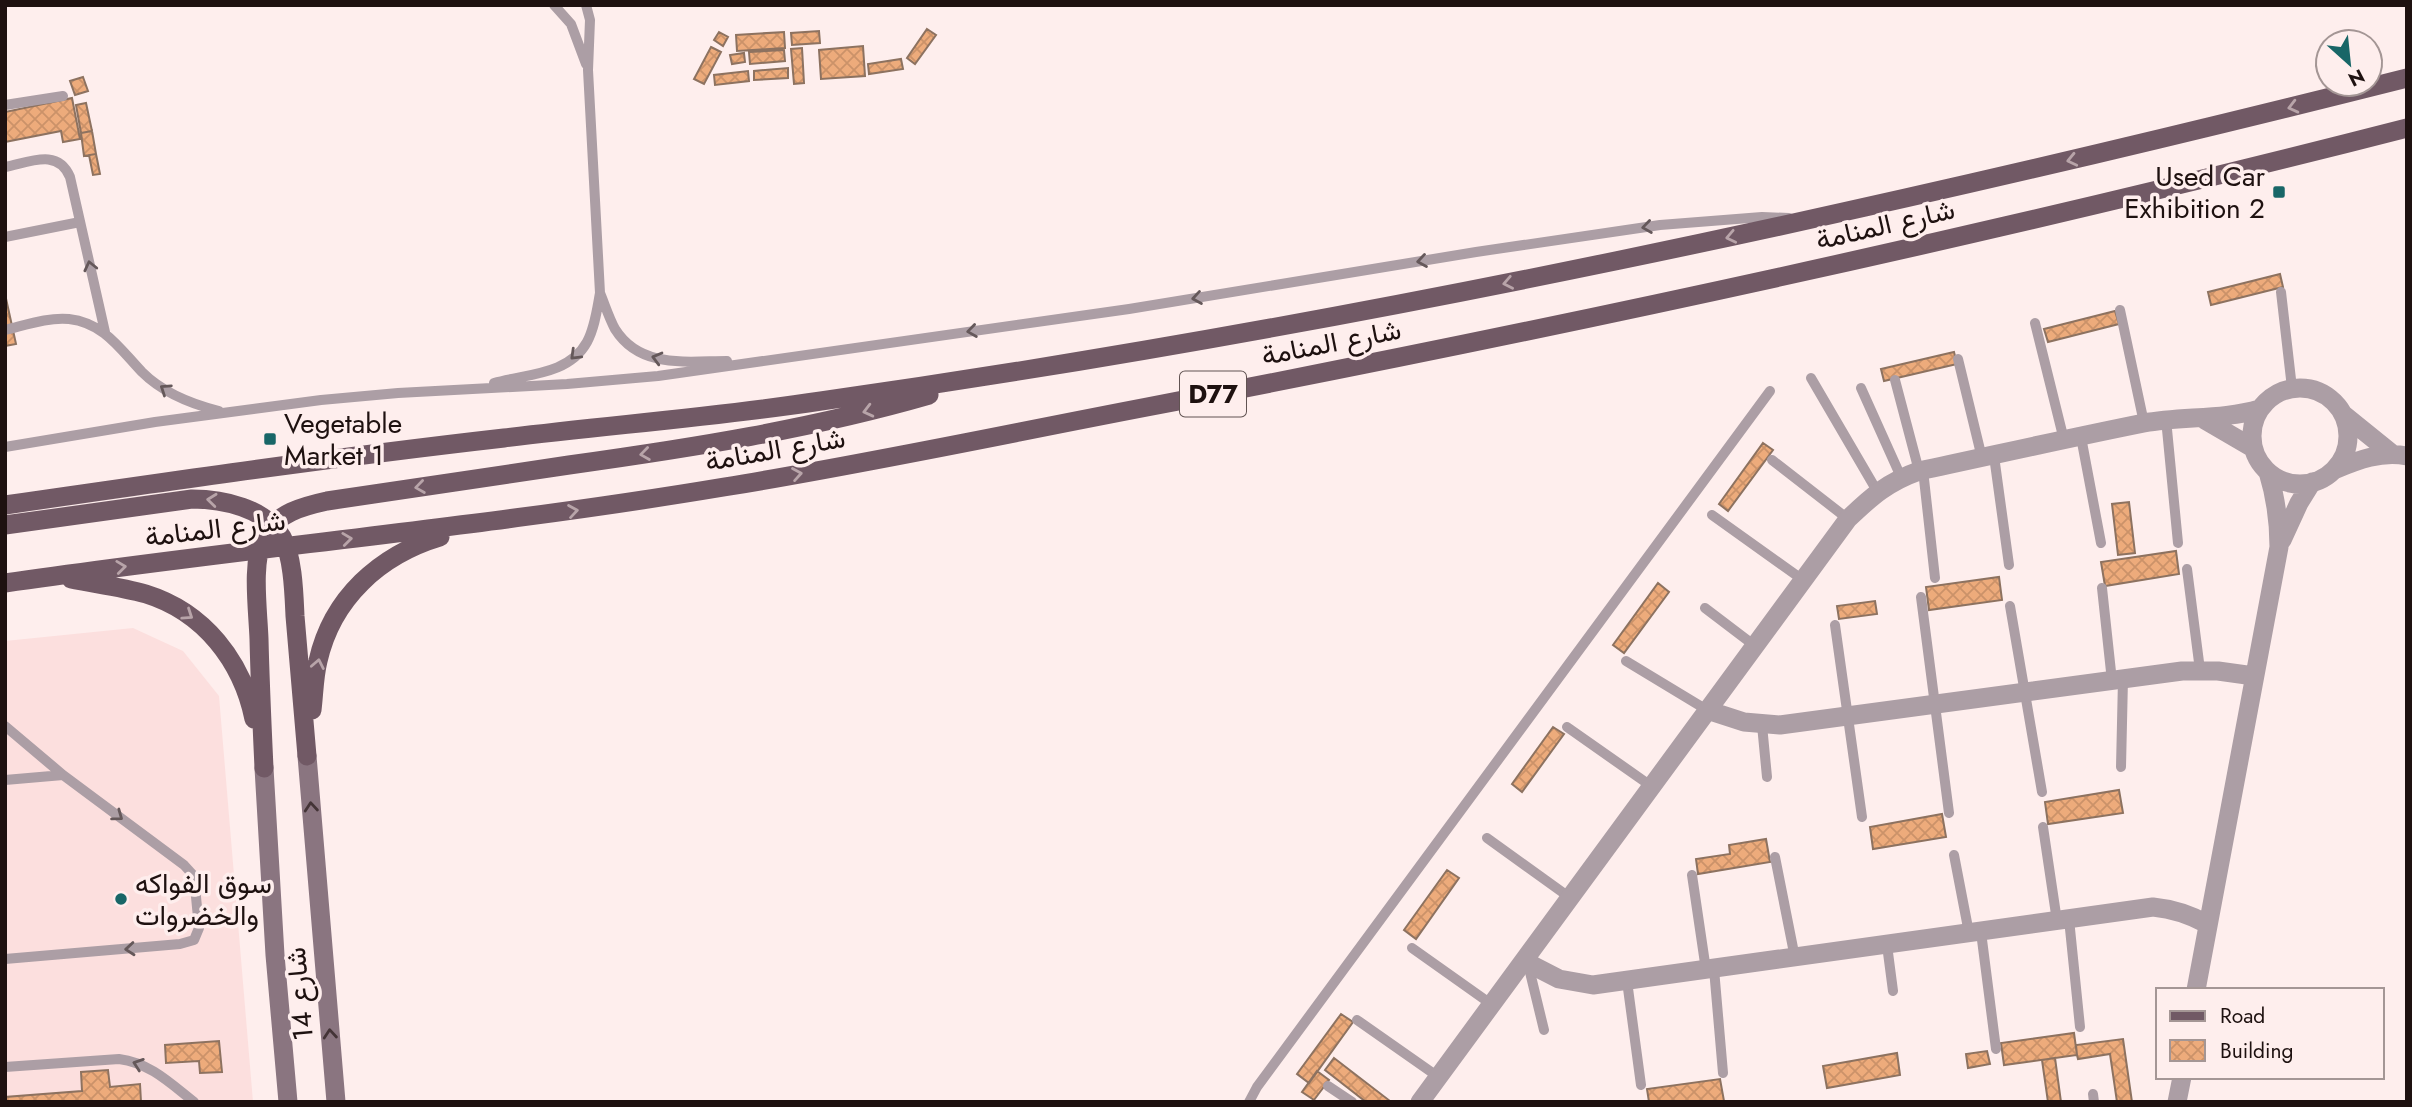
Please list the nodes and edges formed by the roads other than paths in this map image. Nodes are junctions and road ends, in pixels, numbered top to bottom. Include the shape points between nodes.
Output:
1 (554, 5) edge
2 (586, 5) edge
3 (588, 69) junction
4 (2407, 78) edge
5 (63, 96) dead end
6 (5, 105) edge
7 (2407, 128) edge
8 (5, 167) edge
9 (1812, 219) junction
10 (80, 222) junction
11 (5, 237) edge
12 (2281, 292) dead end
13 (600, 293) junction
14 (2120, 310) dead end
15 (2035, 323) dead end
16 (5, 330) edge
17 (106, 332) junction
18 (1958, 359) dead end
19 (750, 363) junction
20 (1004, 372) junction
21 (1811, 378) dead end
22 (1895, 380) dead end
23 (475, 388) junction
24 (1861, 388) dead end
25 (2292, 388) junction
26 (1770, 391) dead end
27 (2260, 409) junction
28 (228, 413) junction
29 (2344, 415) junction
30 (2166, 419) junction
31 (2200, 419) junction
32 (2144, 423) junction
33 (2073, 438) junction
34 (5, 447) edge
35 (2253, 448) junction
36 (2399, 454) edge
37 (1988, 457) junction
38 (1772, 460) dead end
39 (2334, 470) junction
40 (2268, 472) junction
41 (1914, 473) junction
42 (2312, 482) junction
43 (1877, 491) junction
44 (5, 505) edge
45 (1712, 515) dead end
46 (538, 516) junction
47 (1848, 519) junction
48 (5, 525) edge
49 (272, 526) junction
50 (2101, 543) dead end
51 (2178, 544) dead end
52 (287, 547) junction
53 (2279, 547) junction
54 (259, 550) junction
55 (2009, 565) dead end
56 (2187, 569) dead end
57 (53, 576) junction
58 (1935, 578) dead end
59 (1803, 580) junction
60 (5, 583) edge
61 (2102, 588) dead end
62 (1921, 597) dead end
63 (2010, 606) dead end
64 (1705, 608) dead end
65 (1835, 625) dead end
66 (1755, 646) junction
67 (1626, 661) dead end
68 (2200, 670) junction
69 (2254, 676) junction
70 (2117, 680) junction
71 (2025, 692) junction
72 (1935, 705) junction
73 (1707, 710) junction
74 (1848, 717) junction
75 (1762, 725) junction
76 (5, 726) edge
77 (1567, 727) dead end
78 (307, 756) junction
79 (2121, 767) dead end
80 (264, 768) junction
81 (63, 775) junction
82 (1768, 776) dead end
83 (5, 780) edge
84 (1651, 786) junction
85 (2042, 792) dead end
86 (1949, 813) dead end
87 (1862, 817) dead end
88 (2043, 827) dead end
89 (1487, 838) dead end
90 (1954, 855) dead end
91 (1775, 858) dead end
92 (1692, 875) dead end
93 (1569, 897) junction
94 (2063, 920) junction
95 (2207, 924) junction
96 (1975, 932) junction
97 (1887, 945) junction
98 (1412, 948) dead end
99 (1795, 958) junction
100 (5, 959) edge
101 (1526, 963) junction
102 (1710, 969) junction
103 (1627, 981) junction
104 (2196, 988) edge
105 (1893, 991) dead end
106 (1491, 1004) junction
107 (1357, 1020) dead end
108 (2080, 1027) dead end
109 (1544, 1030) dead end
110 (1996, 1049) dead end
111 (5, 1067) edge
112 (1723, 1073) dead end
113 (1437, 1076) junction
114 (2182, 1079) edge
115 (1641, 1085) dead end
116 (1328, 1086) dead end
117 (2178, 1101) edge
118 (194, 1102) edge
119 (288, 1102) edge
120 (336, 1102) edge
121 (1250, 1102) edge
122 (1352, 1102) edge
123 (1420, 1102) edge

1 - 3 lane via 571,24
2 - 3 lane via 590,20
3 - 13 lane
4 -> 9 main road, شارع المنامة / D77
5 - 6 lane
46 -> 7 main road, شارع المنامة / D77 via 915,453 1325,373 1916,246
8 - 10 lane via 45,159 66,166
9 -> 19 lane via 1762,217 1660,225
9 -> 20 main road, شارع المنامة / D77 via 1322,320
10 - 11 lane
17 -> 10 lane
12 - 25 lane
19 -> 13 lane via 674,362 640,353 615,329
13 -> 23 lane via 593,327 577,356 563,366
14 - 32 lane
15 - 33 lane
16 - 17 lane via 70,319
28 -> 17 lane via 197,406 169,392 143,373
18 - 37 lane
19 - 23 lane via 619,379
20 - 44 main road, شارع المنامة / D77 via 817,402 225,473
20 -> 49 main road via 890,406 764,435 327,500 298,508
21 - 43 lane
22 - 41 lane
23 - 28 lane via 321,400
24 - 41 lane
25 - 27 street
25 - 29 street via 2322,393
26 - 121 lane
27 - 31 street
27 - 35 street via 2253,428
28 - 34 lane
29 - 36 street
29 - 39 street via 2348,444
30 - 31 street
30 - 32 street
30 - 51 lane
31 - 35 street
32 - 33 street
33 - 37 street
33 - 50 lane
35 - 40 street
36 - 39 street
37 - 41 street
37 - 55 lane
38 - 47 lane
39 - 42 street
40 - 42 street via 2289,482
40 - 53 street via 2276,496
41 - 43 street
41 - 58 lane
42 - 53 street
43 - 47 street
45 - 59 lane
52 -> 46 main road, شارع المنامة / D77
78 -> 46 main road via 322,646 337,612 360,583 389,559 423,542
47 - 59 street
49 -> 48 main road via 234,504 213,499
49 - 52 main road
49 - 54 main road
52 - 54 main road, شارع المنامة / D77
52 - 78 main road
53 - 69 street
57 -> 54 main road, شارع المنامة / D77
54 - 80 main road
56 - 68 lane
57 - 60 main road, شارع المنامة / D77
57 -> 80 main road via 146,594 182,611 213,635 236,667 251,703
59 - 66 street
61 - 70 lane
62 - 72 lane
63 - 71 lane
64 - 66 lane
65 - 74 lane
66 - 73 street
67 - 73 lane
68 - 69 street
68 - 70 street
69 - 95 street
70 - 71 street
70 - 79 lane
71 - 72 street
71 - 85 lane
72 - 74 street
72 - 86 lane
73 - 75 street
73 - 84 street
74 - 75 street
74 - 87 lane
75 - 82 lane
76 - 81 lane
77 - 84 lane
120 -> 78 main road, شارع 14
80 - 119 main road, شارع 14
81 - 83 lane
81 -> 100 lane via 194,876 199,928 194,940 180,944
84 - 93 street
88 - 94 lane
89 - 93 lane
90 - 96 lane
91 - 99 lane
92 - 102 lane
93 - 101 street
94 - 95 street via 2152,907 2181,912
94 - 96 street
94 - 108 lane
95 - 104 street
96 - 97 street
96 - 110 lane
97 - 99 street
97 - 105 lane
98 - 106 lane
99 - 102 street
101 - 103 street via 1559,979 1593,985
101 - 106 street
101 - 109 lane
102 - 103 street
102 - 112 lane
103 - 115 lane
106 - 113 street
107 - 113 lane
118 -> 111 lane via 158,1073 133,1061
113 - 123 street
114 - 117 street
116 - 122 lane

